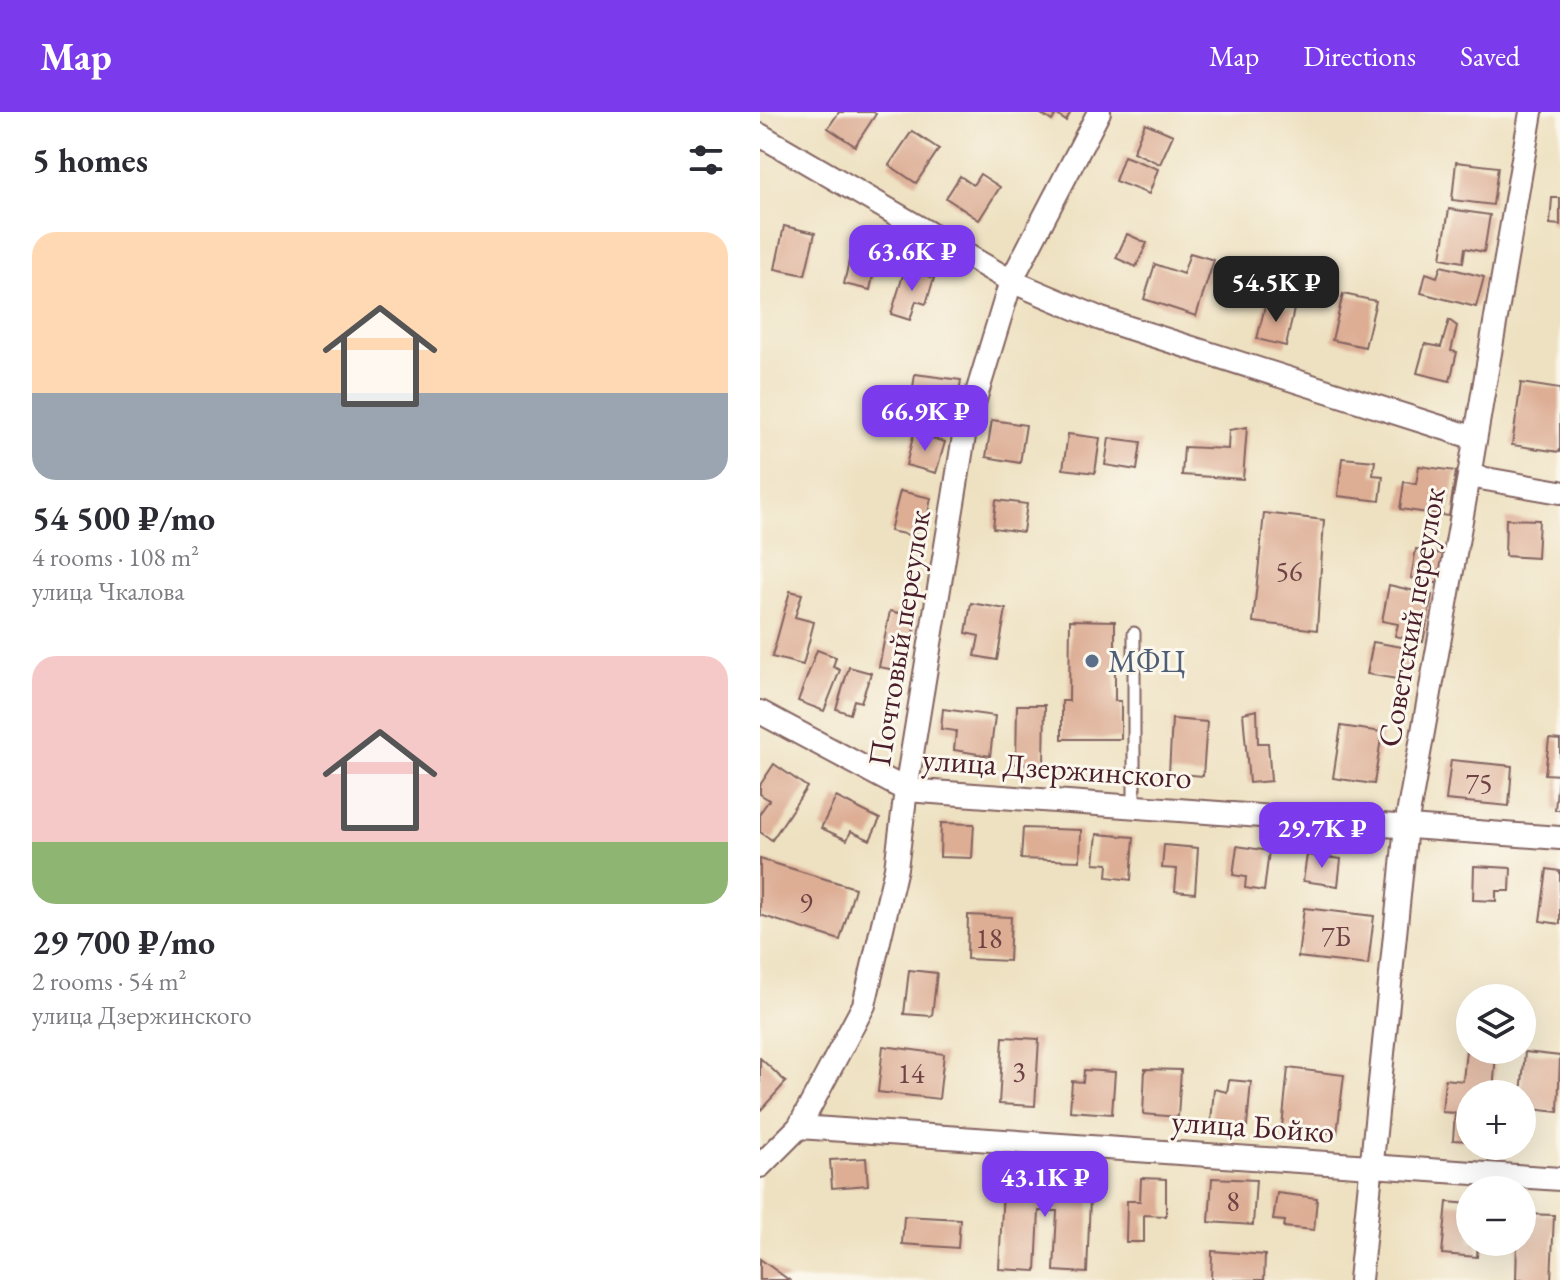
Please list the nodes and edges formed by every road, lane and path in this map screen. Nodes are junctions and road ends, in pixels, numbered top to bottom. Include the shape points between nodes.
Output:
1 (1099, 112) edge
2 (1531, 112) edge
3 (760, 135) edge
4 (1011, 281) junction
5 (1475, 438) junction
6 (1469, 476) junction
7 (1560, 492) edge
8 (1134, 633) dead end
9 (760, 712) edge
10 (906, 790) junction
11 (1134, 806) junction
12 (1406, 826) junction
13 (1560, 838) edge
14 (799, 1127) junction
15 (760, 1166) edge
16 (1372, 1166) junction
17 (1560, 1179) edge
18 (1360, 1280) edge

1 - 4 street, Почтовый переулок
2 - 5 street, Советский переулок
3 - 4 street
4 - 5 street via 1101,319
4 - 10 street, Почтовый переулок via 964,436
5 - 6 street, Советский переулок
6 - 7 street
6 - 12 street, Советский переулок
8 - 11 lane
9 - 10 street, улица Дзержинского
10 - 11 street, улица Дзержинского
10 - 14 street, Почтовый переулок via 896,868 864,1005
11 - 12 street, улица Дзержинского
12 - 13 street, улица Дзержинского
12 - 16 street, Советский переулок
14 - 15 street, Почтовый переулок
14 - 16 street, улица Бойко
16 - 17 street, улица Бойко
16 - 18 street, Советский переулок

